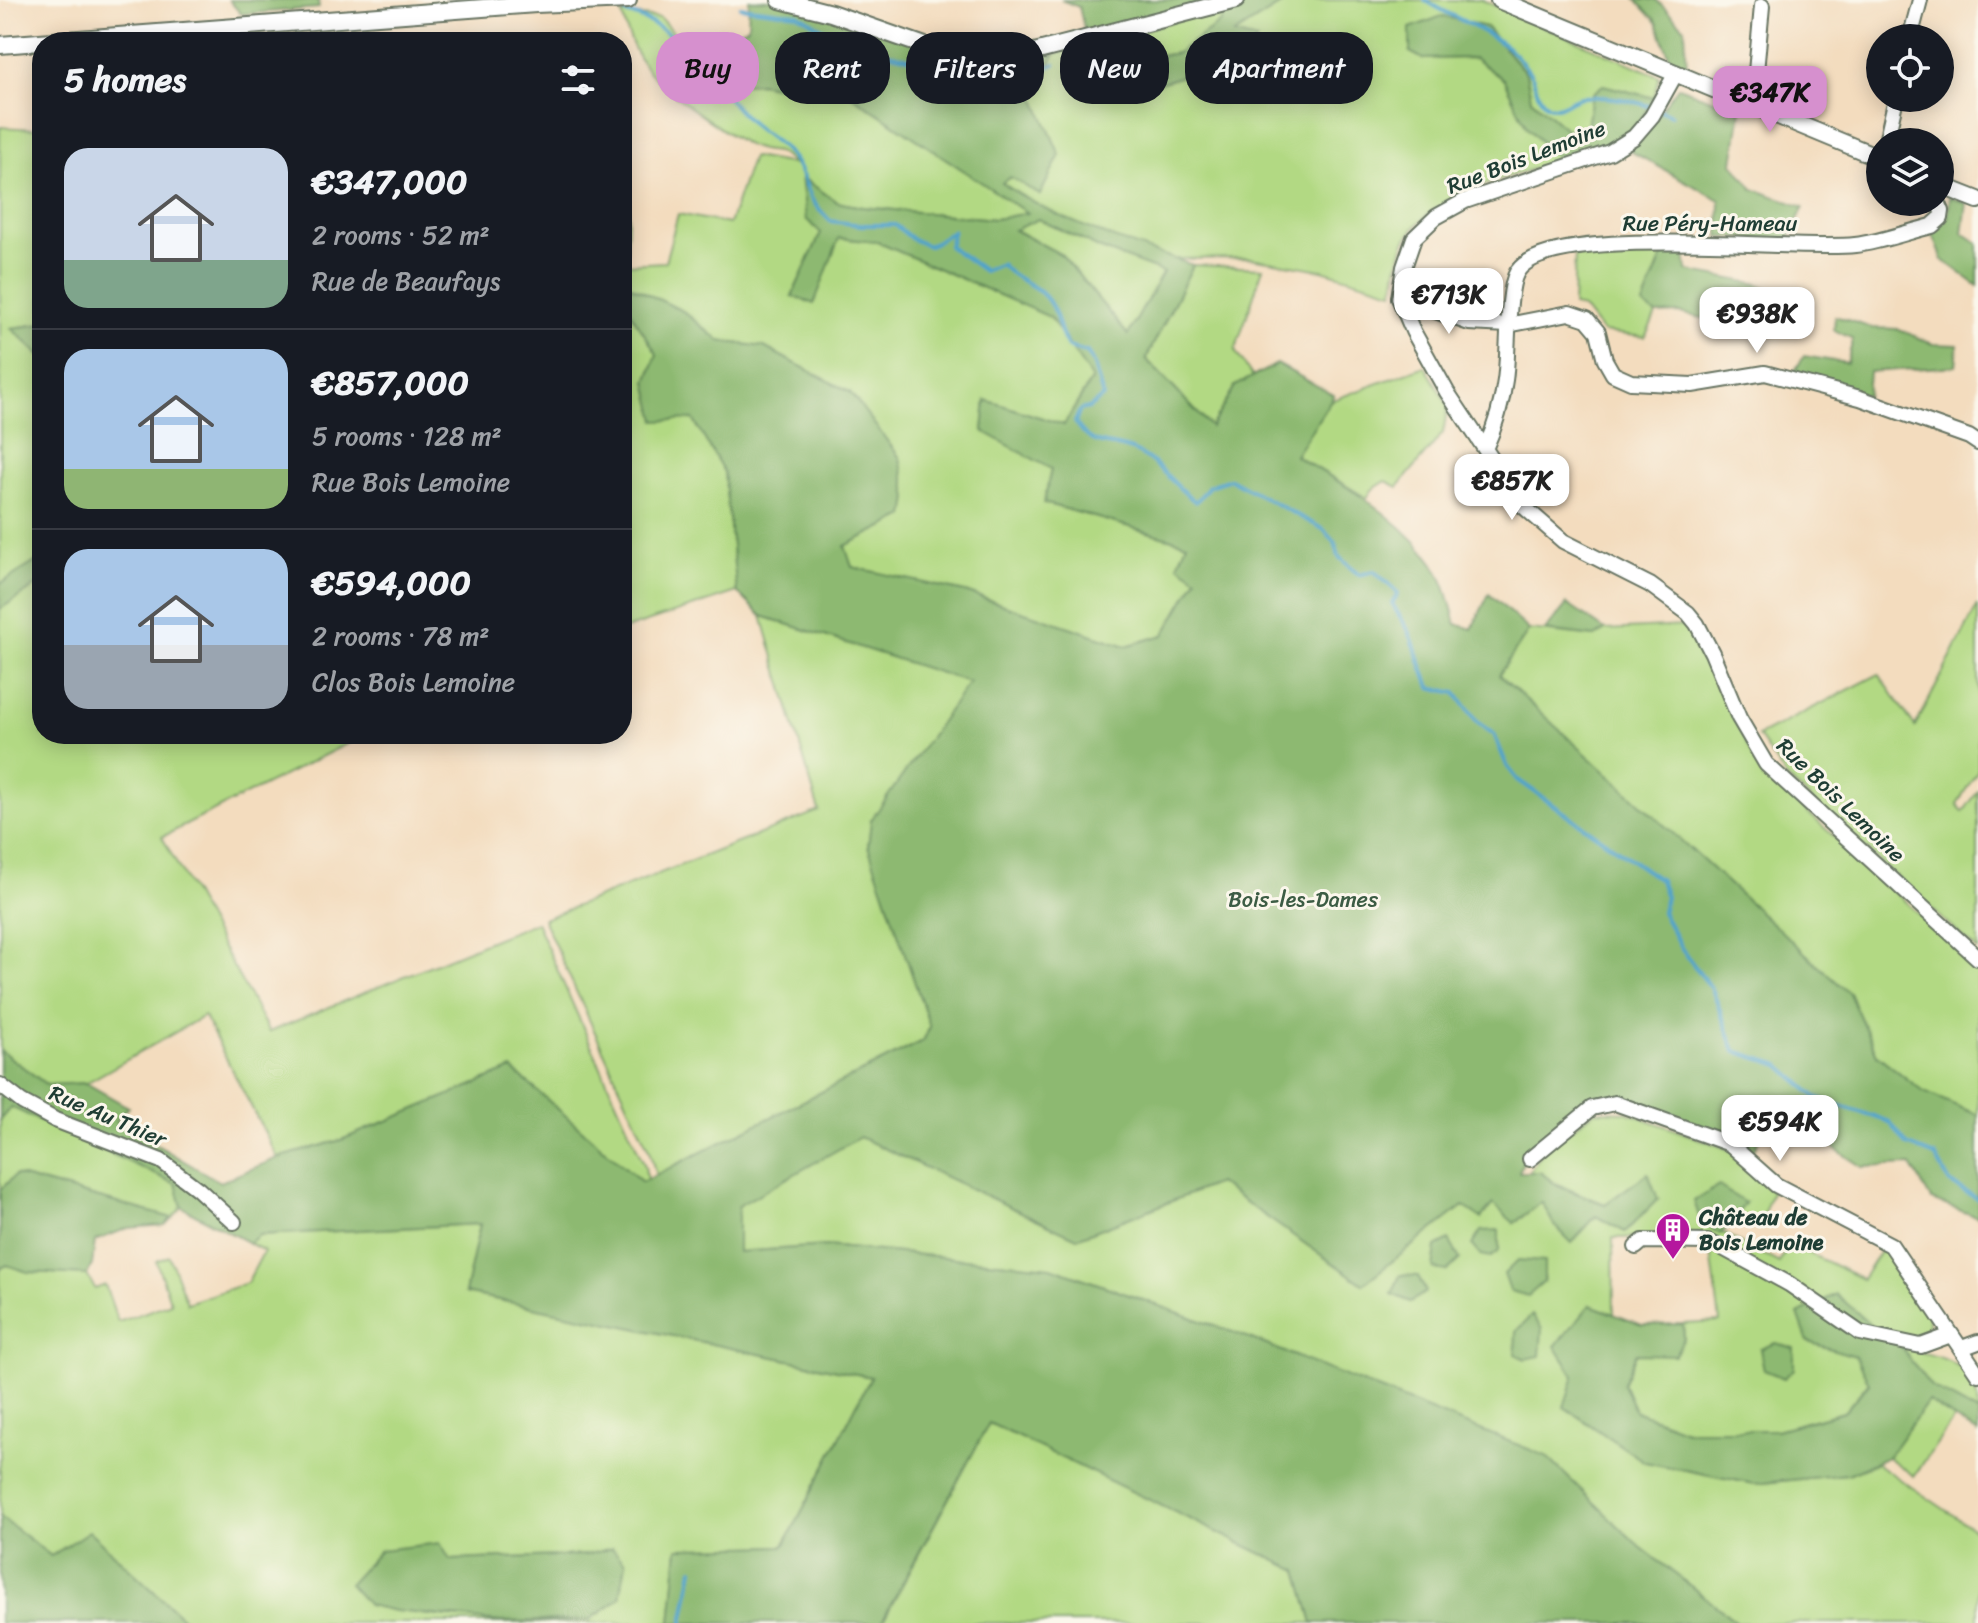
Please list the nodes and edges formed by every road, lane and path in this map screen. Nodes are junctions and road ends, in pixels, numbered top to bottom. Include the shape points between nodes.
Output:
1 (628, 0) edge
2 (780, 0) edge
3 (1236, 0) edge
4 (1499, 0) edge
5 (1920, 0) edge
6 (534, 2) edge
7 (1762, 6) dead end
8 (1914, 24) edge
9 (161, 32) edge
10 (32, 42) edge
11 (0, 45) edge
12 (1676, 73) junction
13 (1753, 105) junction
14 (1866, 152) edge
15 (1954, 191) edge
16 (1978, 200) edge
17 (1941, 216) edge
18 (1399, 298) junction
19 (1508, 325) junction
20 (1978, 442) edge
21 (1485, 449) junction
22 (1978, 958) edge
23 (0, 1085) edge
24 (1530, 1159) dead end
25 (234, 1222) dead end
26 (1636, 1247) dead end
27 (1951, 1335) junction
28 (1978, 1342) edge
29 (1962, 1348) junction
30 (1978, 1374) edge

1 - 6 street
2 - 3 street via 959,58 1007,59
4 - 12 street
5 - 8 street
6 - 9 street
7 - 13 street
10 - 11 street
12 - 13 street
12 - 18 street, Rue Bois Lemoine via 1652,116 1634,137 1610,152 1465,201 1436,217 1414,238
13 - 14 street
15 - 16 street
17 - 19 street, Rue Péry-Hameau via 1932,226 1855,245 1654,242 1569,249 1527,260 1515,274
18 - 19 street via 1469,323
18 - 21 street, Rue Bois Lemoine via 1447,392
19 - 20 street via 1569,313 1587,319 1598,332 1613,374 1631,382 1692,385 1765,373 1860,398
19 - 21 street, Rue Péry-Hameau via 1498,422
21 - 22 street, Rue Bois Lemoine via 1523,506 1548,530 1650,585 1688,613 1766,764
23 - 25 street, Rue Au Thier via 55,1120 161,1161
24 - 27 street via 1592,1108 1615,1103 1730,1144 1776,1185 1891,1245
26 - 27 street via 1643,1241 1708,1242 1789,1284 1860,1333 1921,1346
27 - 29 street
28 - 29 street
29 - 30 street

